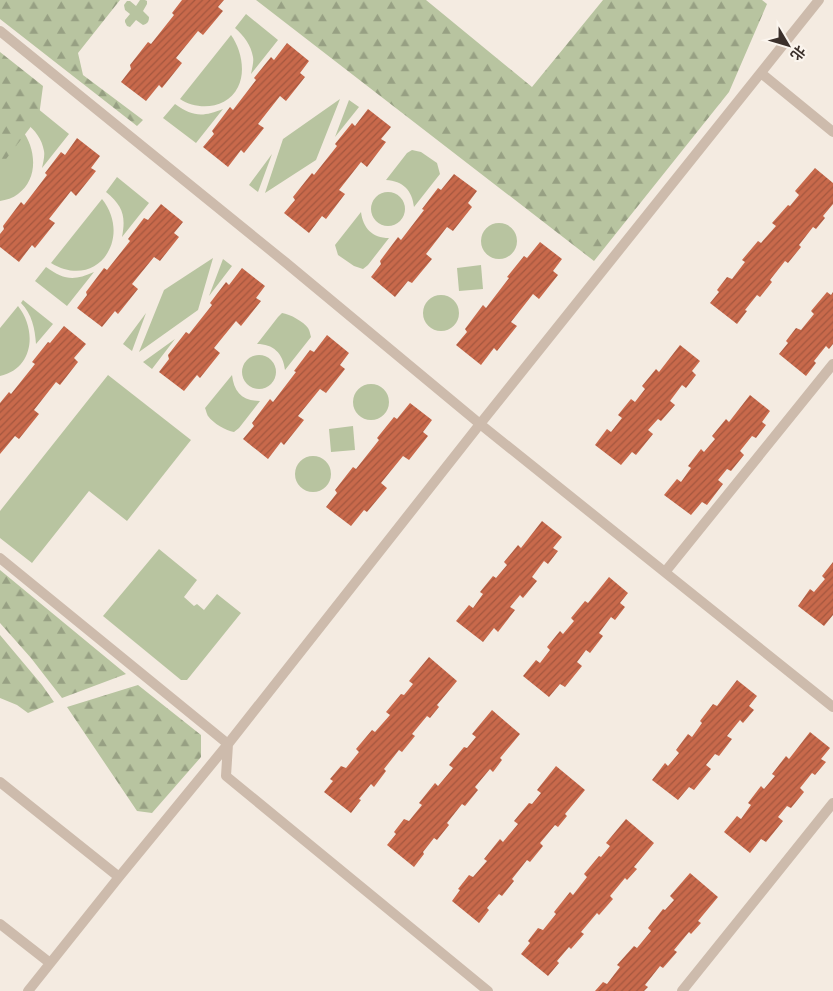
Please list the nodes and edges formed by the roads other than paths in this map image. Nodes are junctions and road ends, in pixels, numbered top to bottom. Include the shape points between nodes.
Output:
1 (819, 0) edge
2 (0, 31) edge
3 (761, 73) junction
4 (833, 132) edge
5 (833, 364) edge
6 (480, 424) junction
7 (0, 558) edge
8 (665, 572) junction
9 (833, 707) edge
10 (228, 744) junction
11 (0, 782) edge
12 (833, 803) edge
13 (119, 877) junction
14 (0, 924) edge
15 (50, 963) junction
16 (28, 991) edge
17 (488, 991) edge
18 (682, 991) edge

1 - 3 lane
2 - 6 lane
3 - 4 lane
3 - 6 lane
5 - 8 lane
6 - 8 lane
6 - 10 lane
7 - 10 lane
8 - 9 lane
10 - 13 lane
10 - 17 lane via 226,776
11 - 13 lane
12 - 18 lane
13 - 15 lane
14 - 15 lane
15 - 16 lane

